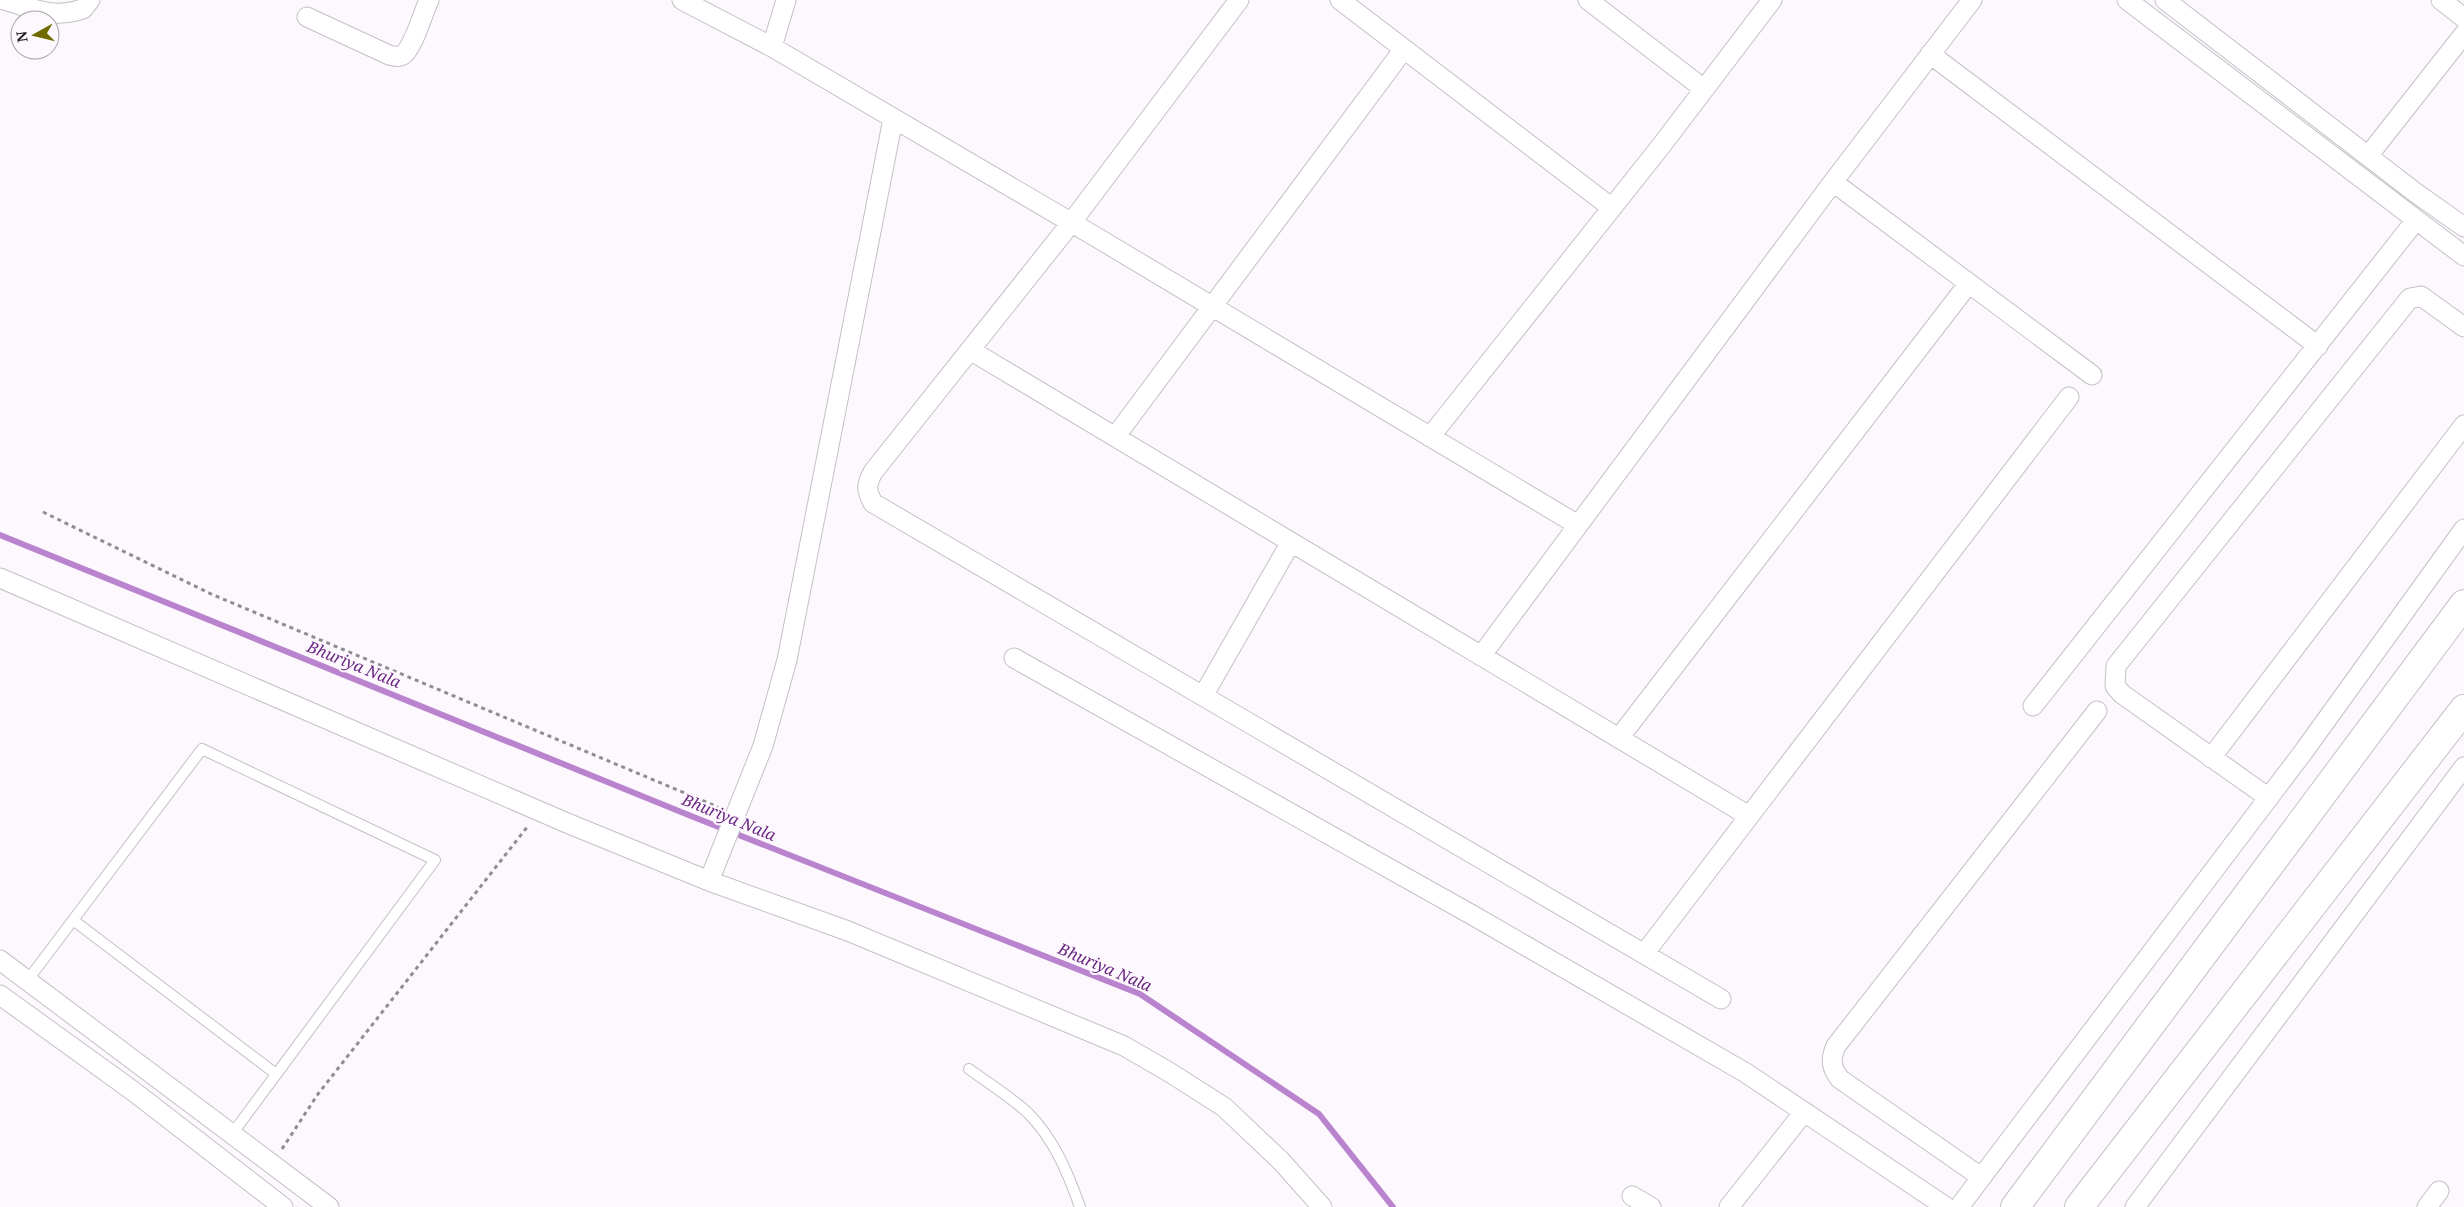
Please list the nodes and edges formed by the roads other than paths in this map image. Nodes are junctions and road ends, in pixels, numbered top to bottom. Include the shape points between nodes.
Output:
1 (4, 0) edge
2 (90, 0) edge
3 (429, 0) edge
4 (682, 0) edge
5 (786, 0) edge
6 (1239, 0) edge
7 (1340, 0) edge
8 (1588, 0) edge
9 (1772, 0) edge
10 (1972, 0) edge
11 (2127, 0) edge
12 (2165, 0) edge
13 (2441, 0) edge
14 (307, 17) dead end
15 (2464, 18) edge
16 (2464, 34) edge
17 (772, 47) junction
18 (1404, 49) junction
19 (1930, 54) junction
20 (1704, 89) junction
21 (893, 119) junction
22 (2368, 156) junction
23 (1833, 182) junction
24 (1612, 208) junction
25 (2416, 220) junction
26 (1071, 223) junction
27 (2464, 227) edge
28 (2464, 256) edge
29 (1969, 283) junction
30 (1212, 306) junction
31 (2464, 327) edge
32 (2318, 346) junction
33 (970, 350) junction
34 (2092, 375) dead end
35 (2069, 397) dead end
36 (2464, 425) edge
37 (1115, 437) junction
38 (1430, 437) junction
39 (1578, 525) junction
40 (2464, 528) edge
41 (1292, 542) junction
42 (0, 578) edge
43 (2464, 604) edge
44 (1481, 656) junction
45 (1014, 658) dead end
46 (1203, 696) junction
47 (2033, 706) dead end
48 (2464, 709) edge
49 (2097, 711) dead end
50 (1619, 738) junction
51 (2211, 758) junction
52 (2464, 767) edge
53 (2269, 798) junction
54 (1749, 816) junction
55 (710, 881) junction
56 (73, 920) junction
57 (1644, 954) junction
58 (0, 960) edge
59 (27, 981) junction
60 (1721, 1000) dead end
61 (3, 1004) edge
62 (969, 1069) dead end
63 (276, 1074) junction
64 (1804, 1112) junction
65 (232, 1134) junction
66 (1981, 1177) junction
67 (2439, 1191) dead end
68 (1632, 1196) dead end
69 (283, 1207) edge
70 (329, 1207) edge
71 (1080, 1207) edge
72 (1322, 1207) edge
73 (1651, 1207) edge
74 (1729, 1207) edge
75 (1946, 1207) edge
76 (1959, 1207) edge
77 (2015, 1207) edge
78 (2079, 1207) edge
79 (2135, 1207) edge
80 (2427, 1207) edge

1 - 2 street via 62,15 84,9
3 - 14 street via 409,46 398,57
4 - 17 street
5 - 17 street
6 - 26 street
7 - 18 street
8 - 20 street
9 - 20 street
10 - 19 street
11 - 25 street
12 - 22 street
13 - 15 street
16 - 22 street
17 - 21 street
18 - 24 street
18 - 30 street
19 - 23 street
19 - 32 street
20 - 24 street
21 - 26 street
21 - 55 street via 787,660 763,746
22 - 27 street
23 - 29 street
23 - 39 street
24 - 38 street
25 - 28 street
25 - 32 street
26 - 30 street
26 - 33 street
29 - 34 street
29 - 50 street
30 - 37 street
30 - 38 street
31 - 51 street via 2421,296 2410,298 2116,666 2115,686 2122,694
32 - 47 street
33 - 37 street
33 - 46 street via 873,472 867,491 873,503
35 - 54 street
36 - 51 street
37 - 41 street
38 - 39 street
39 - 44 street
40 - 53 street
41 - 44 street
41 - 46 street
42 - 55 street via 539,811
43 - 77 street
44 - 50 street
45 - 64 street via 1474,916 1746,1074
46 - 57 street
48 - 78 street
49 - 66 street via 1832,1054 1834,1072 1840,1079
50 - 54 street
51 - 53 street
52 - 79 street
53 - 66 street
54 - 57 street
55 - 72 street via 848,931 1124,1046 1224,1107 1282,1161
56 - 59 lane
56 - 63 lane
56 - 63 lane via 202,749 435,860
57 - 60 street
58 - 59 street
59 - 61 street
59 - 65 street
61 - 69 street via 133,1091
62 - 71 lane via 1027,1113 1048,1137 1068,1173
63 - 65 lane
64 - 74 street
64 - 75 street
65 - 70 street
66 - 76 street
67 - 80 street
68 - 73 street

